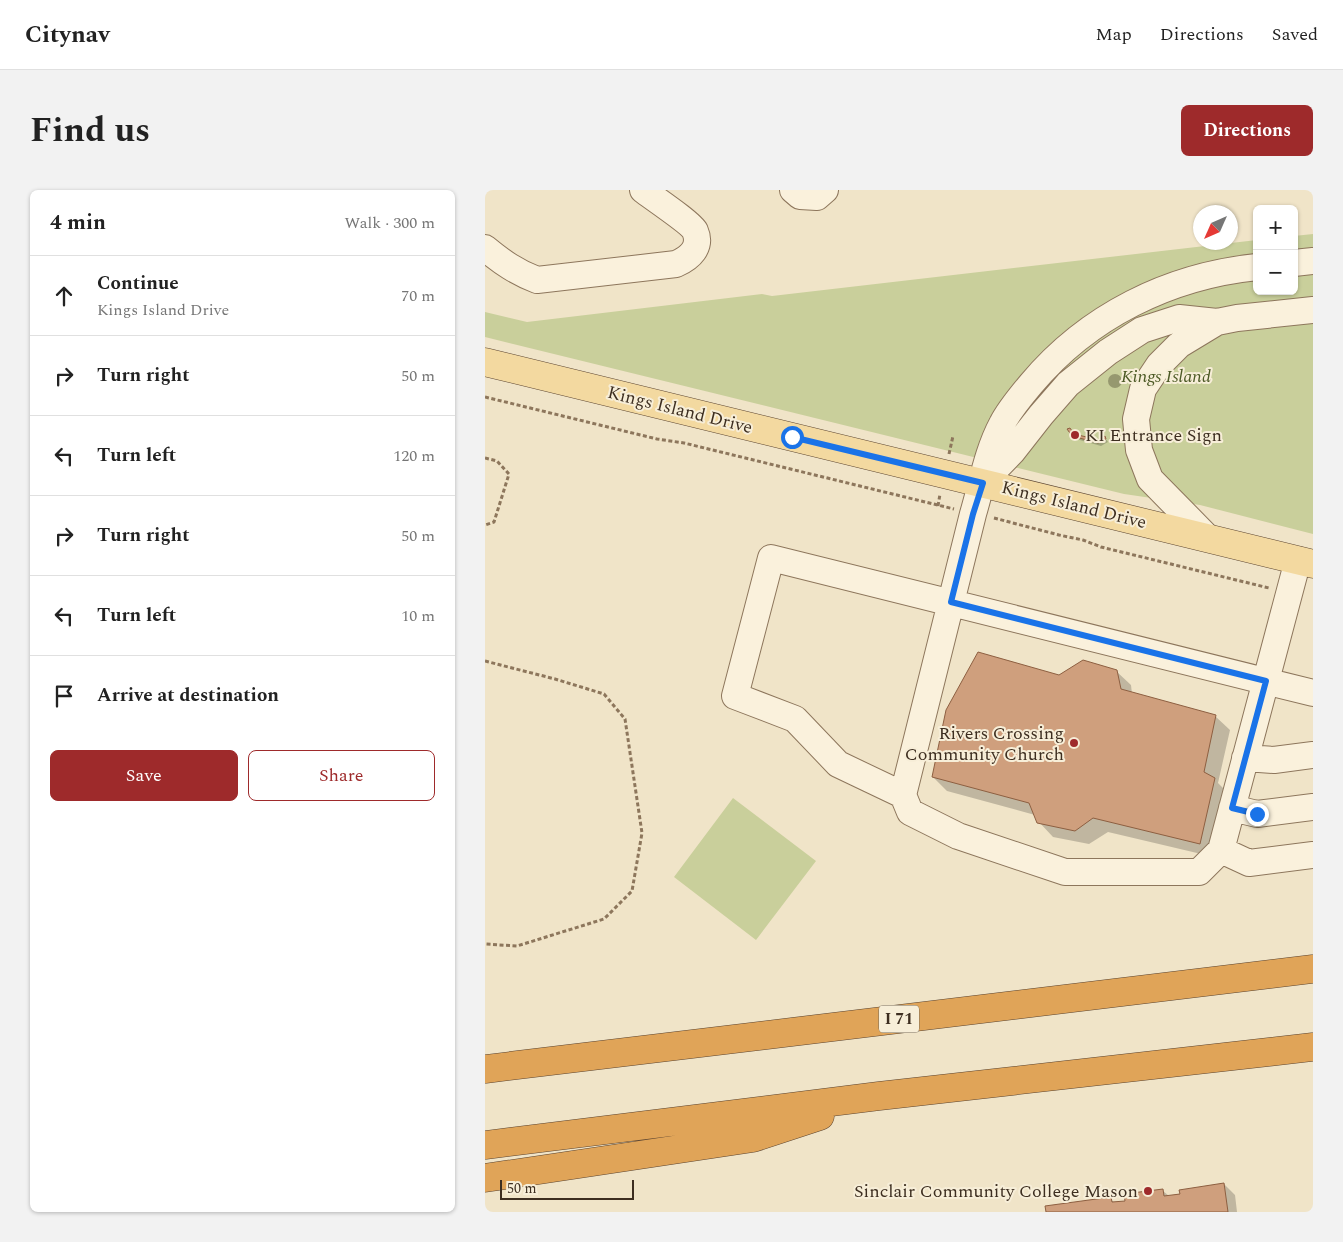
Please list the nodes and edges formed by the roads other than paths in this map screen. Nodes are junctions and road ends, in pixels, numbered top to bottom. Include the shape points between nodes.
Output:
1 (643, 190) edge
2 (793, 190) edge
3 (825, 190) edge
4 (485, 248) edge
5 (1313, 261) edge
6 (1298, 263) edge
7 (1253, 268) edge
8 (1313, 310) edge
9 (1217, 322) junction
10 (485, 362) edge
11 (983, 483) junction
12 (1208, 538) junction
13 (1305, 562) edge
14 (951, 602) junction
15 (1266, 681) junction
16 (1313, 693) edge
17 (1313, 755) edge
18 (1245, 758) junction
19 (903, 795) junction
20 (1313, 807) edge
21 (1232, 808) junction
22 (1221, 850) junction
23 (1313, 855) edge
24 (1313, 969) edge
25 (1313, 1047) edge
26 (485, 1069) edge
27 (879, 1096) junction
28 (485, 1145) edge
29 (485, 1178) edge

1 - 4 lane via 694,229 697,241 686,259 676,264 537,280 505,265
2 - 3 lane via 800,196 817,197
5 - 6 lane
7 - 11 lane via 1180,282 1106,317 1073,342 1047,366 1002,422 989,453
8 - 9 lane
9 - 11 lane via 1179,318 1142,330 1108,352 1068,384 1013,452
9 - 12 lane via 1179,345 1159,365 1143,389 1136,419 1139,450 1150,479
10 - 11 main road, Kings Island Drive
11 - 12 main road, Kings Island Drive
11 - 14 lane
12 - 13 main road, Kings Island Drive
13 - 15 lane
14 - 15 lane
14 - 19 lane
14 - 19 lane via 771,558 735,696 795,719 838,764
15 - 16 lane
15 - 18 lane
17 - 18 lane via 1274,760
18 - 21 lane
19 - 22 lane via 910,812 959,836 1065,872 1199,872
20 - 21 lane via 1257,814
21 - 22 lane
22 - 23 lane via 1249,864
24 - 26 highway, I 71
25 - 27 highway
27 - 28 highway
27 - 29 highway via 753,1138

